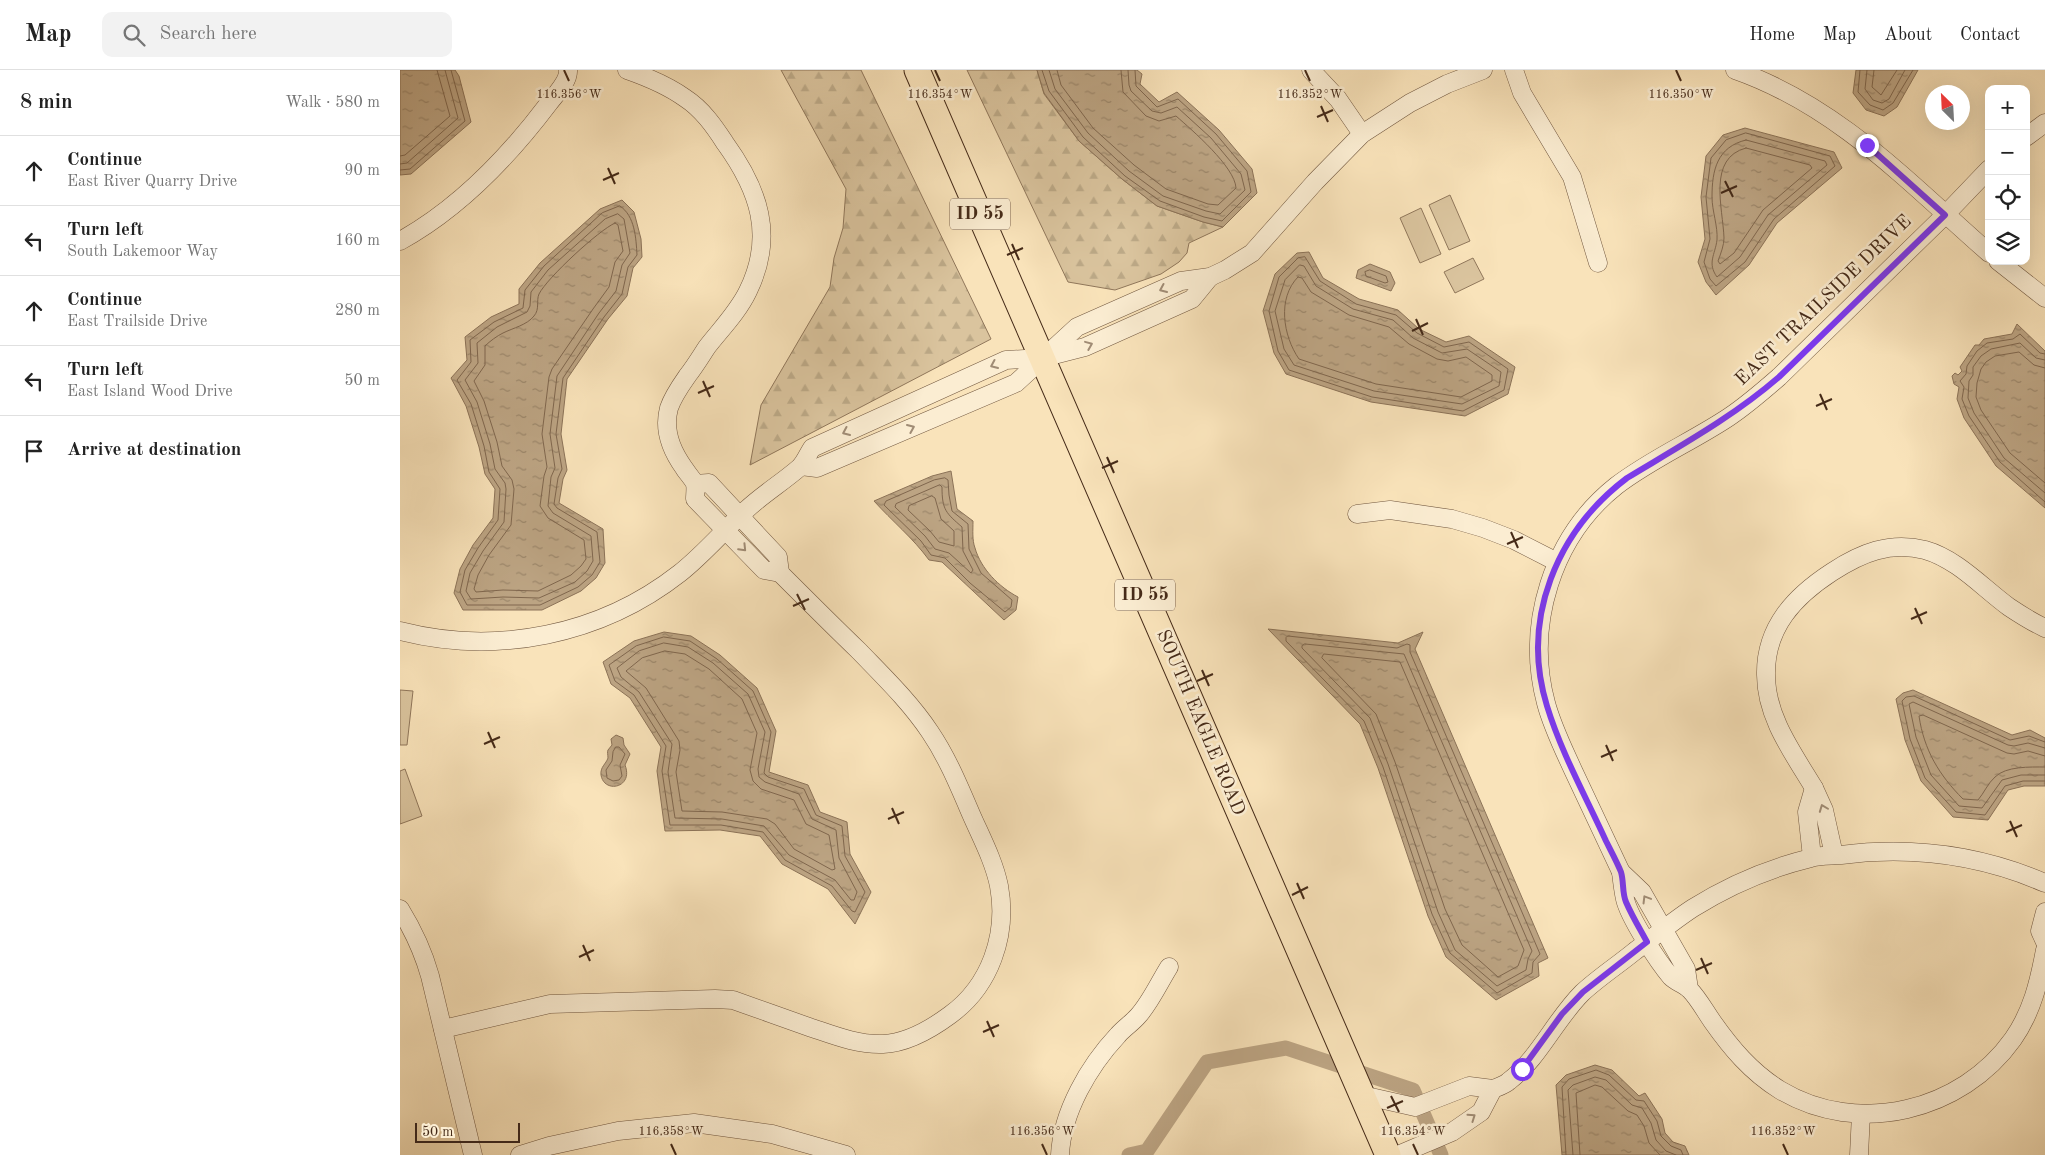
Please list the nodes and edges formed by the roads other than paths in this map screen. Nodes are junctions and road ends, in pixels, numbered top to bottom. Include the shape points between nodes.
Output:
1 (568, 70) edge
2 (627, 70) edge
3 (917, 70) edge
4 (1311, 70) edge
5 (1483, 70) edge
6 (1514, 70) edge
7 (1735, 70) edge
8 (2045, 123) edge
9 (2030, 133) edge
10 (1362, 134) junction
11 (1985, 173) edge
12 (1945, 215) junction
13 (400, 241) edge
14 (1985, 250) edge
15 (1598, 263) dead end
16 (2003, 265) edge
17 (2045, 298) edge
18 (1042, 358) junction
19 (801, 466) junction
20 (695, 484) junction
21 (1357, 514) dead end
22 (740, 516) junction
23 (725, 530) junction
24 (1557, 562) junction
25 (780, 573) junction
26 (2045, 628) edge
27 (400, 631) edge
28 (1814, 788) junction
29 (1834, 856) junction
30 (1812, 858) junction
31 (1621, 872) junction
32 (2045, 883) edge
33 (400, 909) edge
34 (2045, 912) edge
35 (1664, 930) junction
36 (1647, 942) junction
37 (2045, 942) edge
38 (2045, 950) edge
39 (1169, 967) dead end
40 (1689, 989) junction
41 (443, 1029) junction
42 (1493, 1090) junction
43 (1362, 1095) junction
44 (1860, 1114) junction
45 (473, 1155) edge
46 (520, 1155) edge
47 (846, 1155) edge
48 (1060, 1155) edge
49 (1388, 1155) edge
50 (1398, 1155) edge
51 (1858, 1155) edge

1 - 13 street via 553,98 498,163 457,201
2 - 20 street via 665,85 703,114 748,177 760,215 759,256 747,293 685,380 670,408 667,430 672,452
3 - 18 highway, SOUTH EAGLE ROAD / ID 55
4 - 10 street via 1338,99
5 - 10 street via 1410,103
6 - 15 street via 1522,93 1572,177
7 - 12 street via 1786,91 1841,125
8 - 9 street
10 - 18 street via 1252,253 1210,277 1181,281 1077,327
11 - 12 street, EAST TRAILSIDE DRIVE
12 - 14 street
12 - 24 street, EAST TRAILSIDE DRIVE via 1755,398 1614,488 1581,522
16 - 17 street
19 -> 18 street via 817,468 1016,383
18 -> 19 street via 1006,360 812,448
18 - 43 highway, SOUTH EAGLE ROAD / ID 55
19 - 22 street
20 - 22 street via 709,483
20 - 23 street via 695,499
21 - 24 street via 1390,510 1452,519 1514,540
22 - 23 street
22 - 25 street via 778,557
23 -> 25 street via 764,570
23 - 27 street via 698,558 662,586 583,626 534,638 484,642 445,640
24 - 31 street, EAST TRAILSIDE DRIVE via 1545,596 1539,632 1541,681 1553,724
25 - 41 street via 910,704 958,782 992,863 1001,903 995,953 973,994 958,1010 917,1036 886,1044 864,1044 844,1039 733,1000 715,999 550,1004
26 - 28 street via 2010,607 1952,562 1908,547 1866,553 1810,587 1780,620 1769,647 1766,674 1769,703 1781,732
29 -> 28 street via 1824,810
28 - 30 street via 1807,812
29 - 30 street
29 - 32 street via 1887,851 1947,854 1999,866
30 - 35 street via 1732,887 1692,908
35 -> 31 street via 1642,892
31 - 36 street via 1625,901
33 - 41 street via 423,952
34 - 37 street via 2040,931
35 - 36 street
35 - 40 street via 1686,969
36 - 40 street via 1672,978
36 - 42 street via 1583,992 1562,1014 1522,1069 1509,1082
38 - 44 street via 2038,986 2026,1017 2014,1038 1981,1074 1939,1100 1889,1113
39 - 48 street via 1139,1016 1118,1034 1096,1062 1067,1120
40 - 44 street via 1729,1044 1759,1075 1782,1091 1807,1102 1830,1110
41 - 45 street
42 - 43 street via 1469,1086 1415,1106
50 -> 42 street via 1452,1132 1481,1112
43 - 49 highway, SOUTH EAGLE ROAD / ID 55
44 - 51 street
46 - 47 street via 618,1131 694,1123 772,1134

